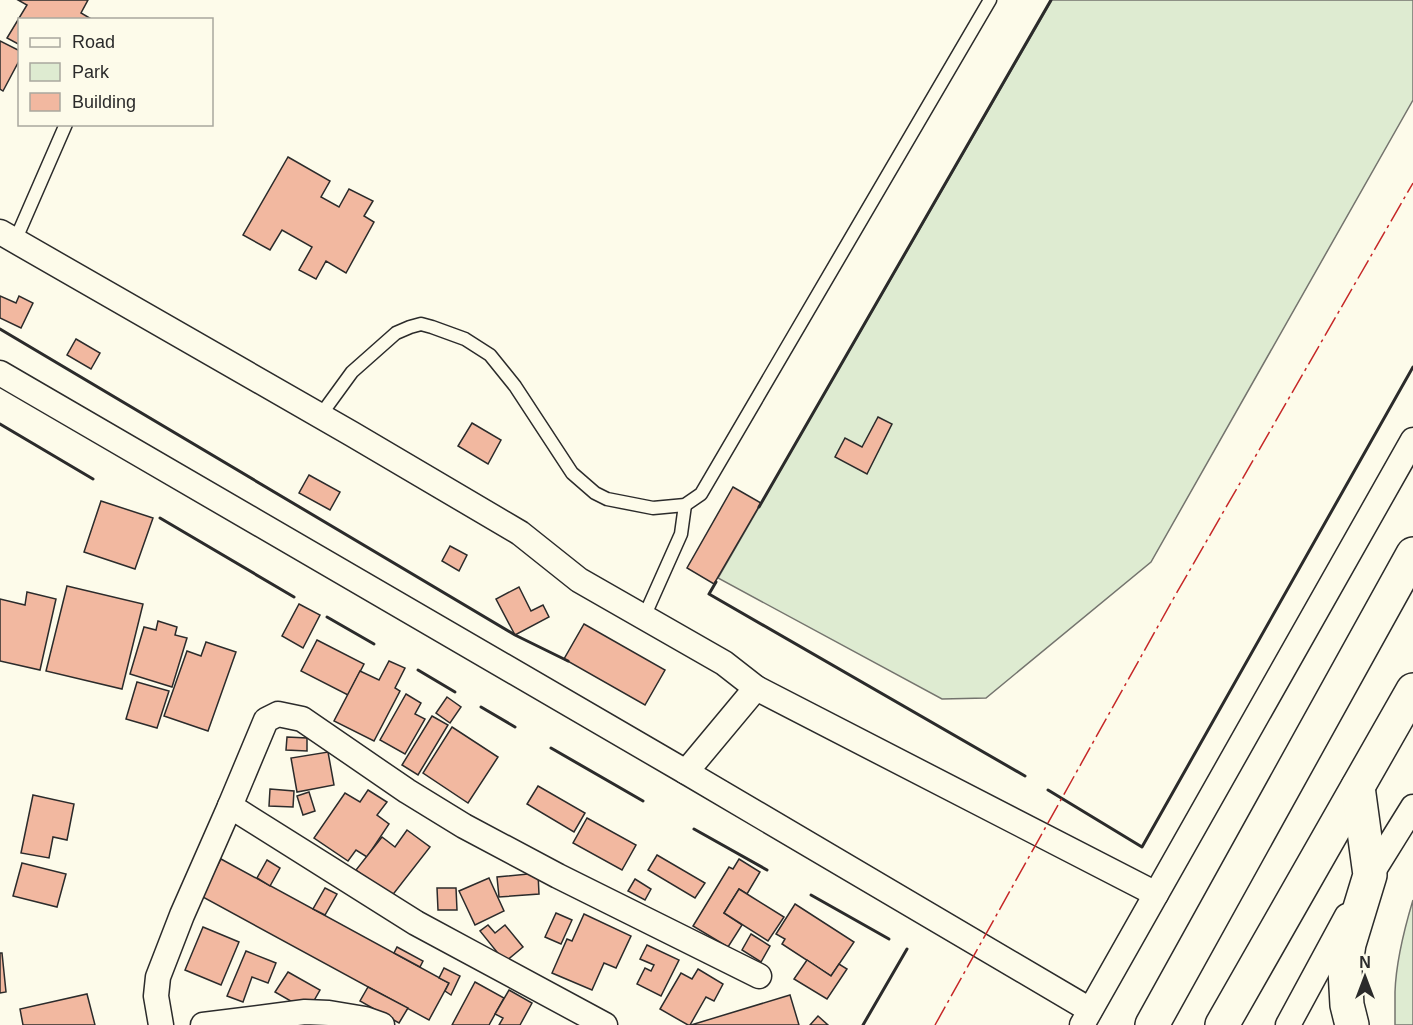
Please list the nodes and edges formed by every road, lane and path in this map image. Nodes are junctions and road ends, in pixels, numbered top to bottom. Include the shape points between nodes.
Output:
1 (990, 0) edge
2 (65, 126) edge
3 (8, 237) edge
4 (0, 373) edge
5 (320, 416) junction
6 (1413, 440) edge
7 (685, 505) junction
8 (1413, 554) edge
9 (644, 617) junction
10 (756, 688) junction
11 (1413, 690) edge
12 (686, 772) junction
13 (1358, 787) junction
14 (230, 806) junction
15 (1413, 807) edge
16 (1370, 875) junction
17 (1156, 894) junction
18 (759, 976) dead end
19 (1086, 1018) edge
20 (161, 1025) edge
21 (202, 1025) edge
22 (382, 1025) edge
23 (605, 1025) edge
24 (1152, 1025) edge
25 (1222, 1025) edge
26 (1288, 1025) edge
27 (1352, 1025) edge

1 - 7 lane via 701,494
2 - 3 lane
3 - 5 street
4 - 12 street
5 - 7 lane via 352,372 396,333 420,324 465,339 490,355 572,473 595,493 653,508
5 - 9 street via 520,533 579,580
6 - 17 street
7 - 9 lane via 681,534
8 - 24 main road
9 - 10 street via 724,663
10 - 12 street
10 - 17 street
11 - 13 main road
12 - 19 street
13 - 16 main road
13 - 25 main road
14 - 18 street via 266,720 279,714 302,719 464,826
14 - 20 street via 158,977 156,996
14 - 23 street via 416,923
15 - 16 street
16 - 26 street
16 - 27 main road via 1345,970
17 - 19 street
21 - 22 street via 305,1012 330,1013

